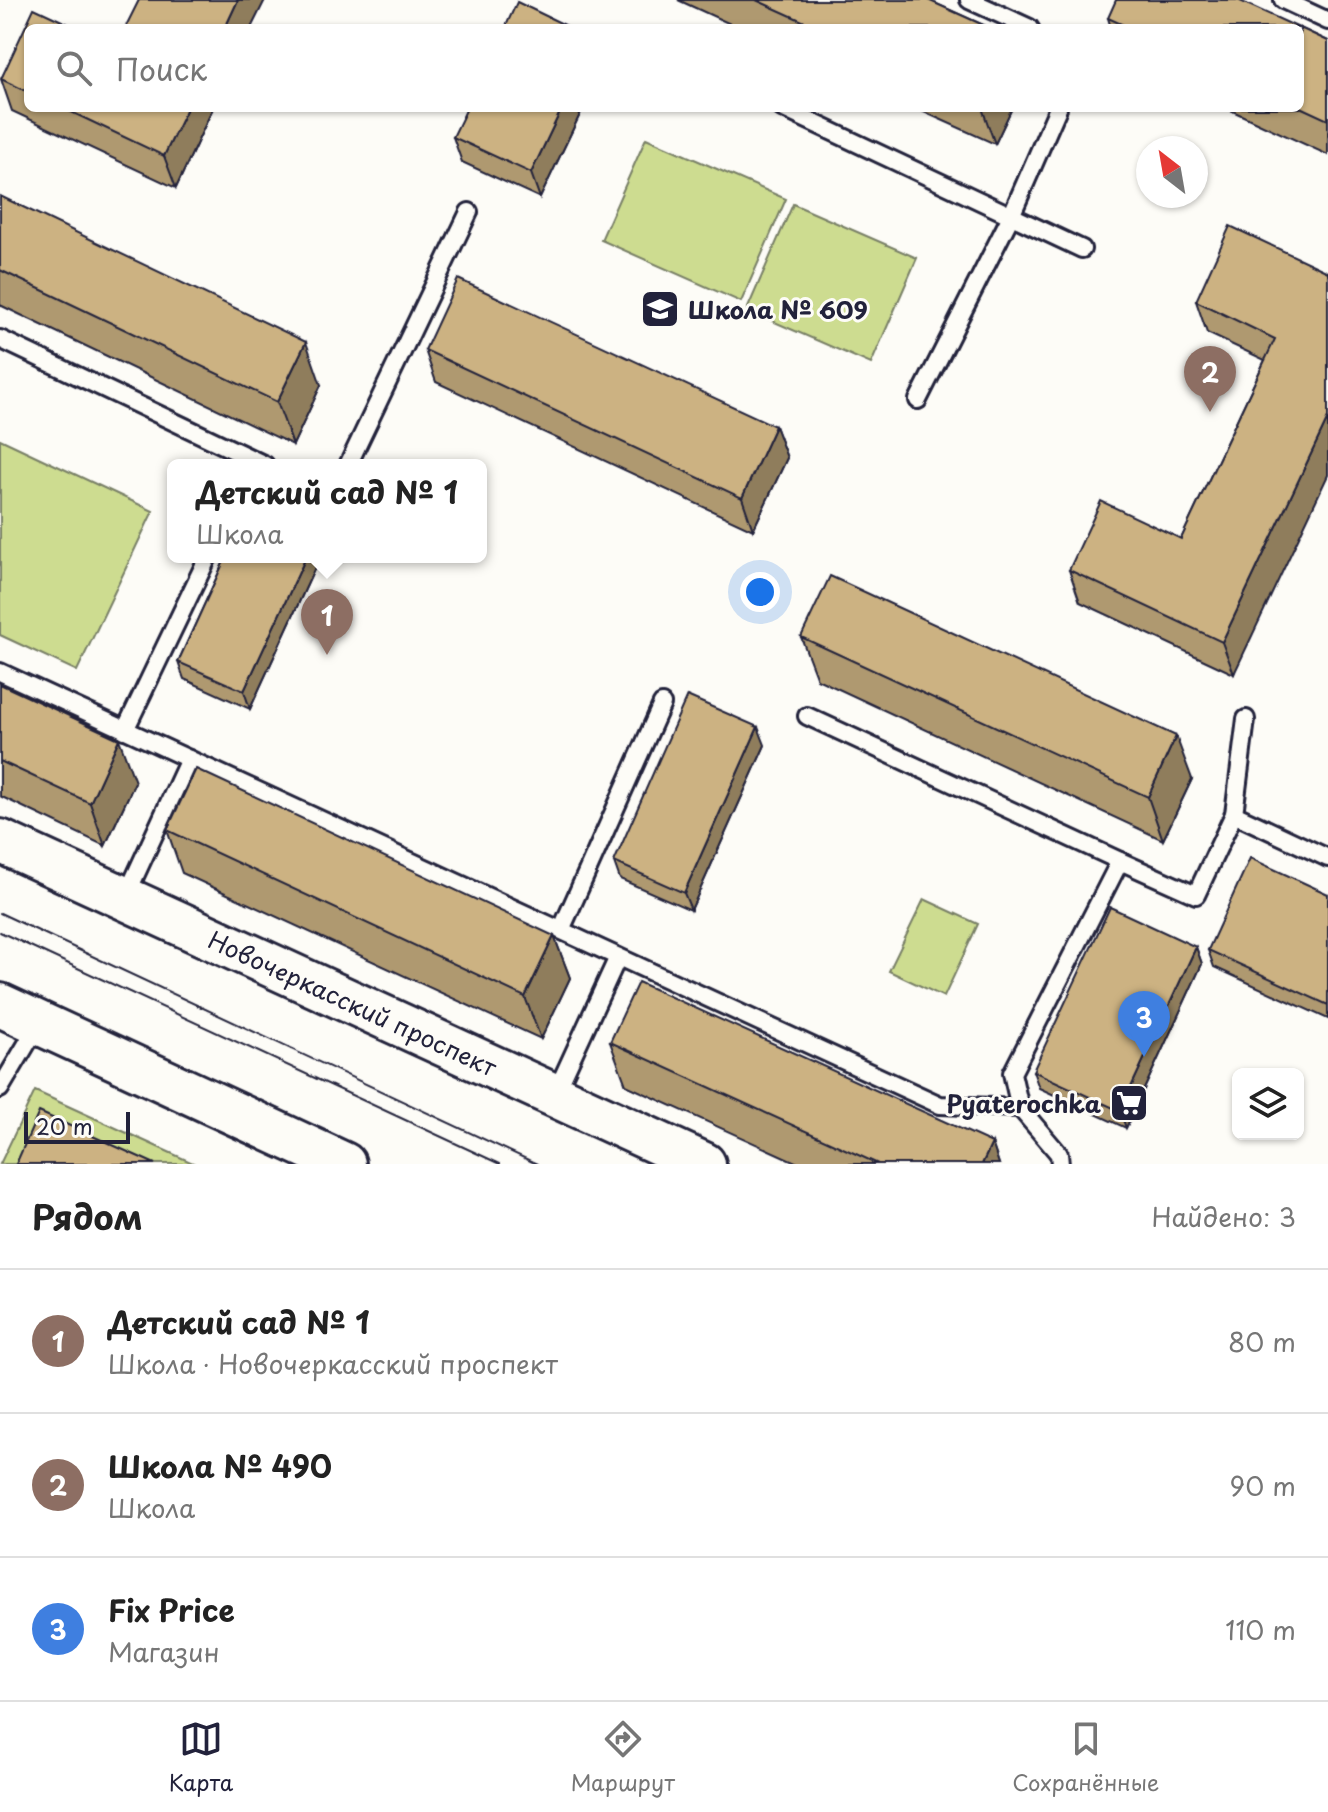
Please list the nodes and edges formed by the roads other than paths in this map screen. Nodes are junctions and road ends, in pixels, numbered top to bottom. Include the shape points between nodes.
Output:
1 (969, 0) edge
2 (1283, 0) edge
3 (1328, 21) edge
4 (1021, 24) edge
5 (790, 112) edge
6 (1056, 112) edge
7 (469, 212) dead end
8 (1011, 216) junction
9 (1082, 249) dead end
10 (0, 339) edge
11 (918, 400) dead end
12 (252, 459) edge
13 (351, 459) edge
14 (205, 563) edge
15 (0, 672) edge
16 (662, 704) dead end
17 (807, 716) dead end
18 (1246, 719) dead end
19 (125, 730) junction
20 (189, 759) junction
21 (1234, 814) junction
22 (0, 841) edge
23 (1328, 858) edge
24 (1120, 861) junction
25 (125, 898) junction
26 (561, 930) junction
27 (618, 957) junction
28 (0, 1005) edge
29 (38, 1024) junction
30 (0, 1089) edge
31 (554, 1095) junction
32 (1020, 1108) junction
33 (344, 1164) edge
34 (704, 1164) edge
35 (1060, 1164) edge

1 - 4 lane
2 - 3 lane
5 - 8 lane
6 - 8 lane
7 - 13 lane
8 - 9 lane
8 - 11 lane
10 - 12 lane
14 - 19 lane
15 - 19 lane
16 - 26 lane
17 - 24 lane
18 - 21 lane
19 - 20 lane
20 - 25 lane
20 - 26 lane
21 - 23 lane
21 - 24 lane via 1196,895
22 - 25 main road, Новочеркасский проспект
24 - 32 lane via 1012,1073
25 - 31 main road, Новочеркасский проспект
26 - 27 lane
27 - 31 lane
27 - 32 lane via 940,1105
28 - 29 main road
29 - 30 lane
29 - 33 main road
31 - 34 main road, Новочеркасский проспект
32 - 35 lane via 1059,1154

